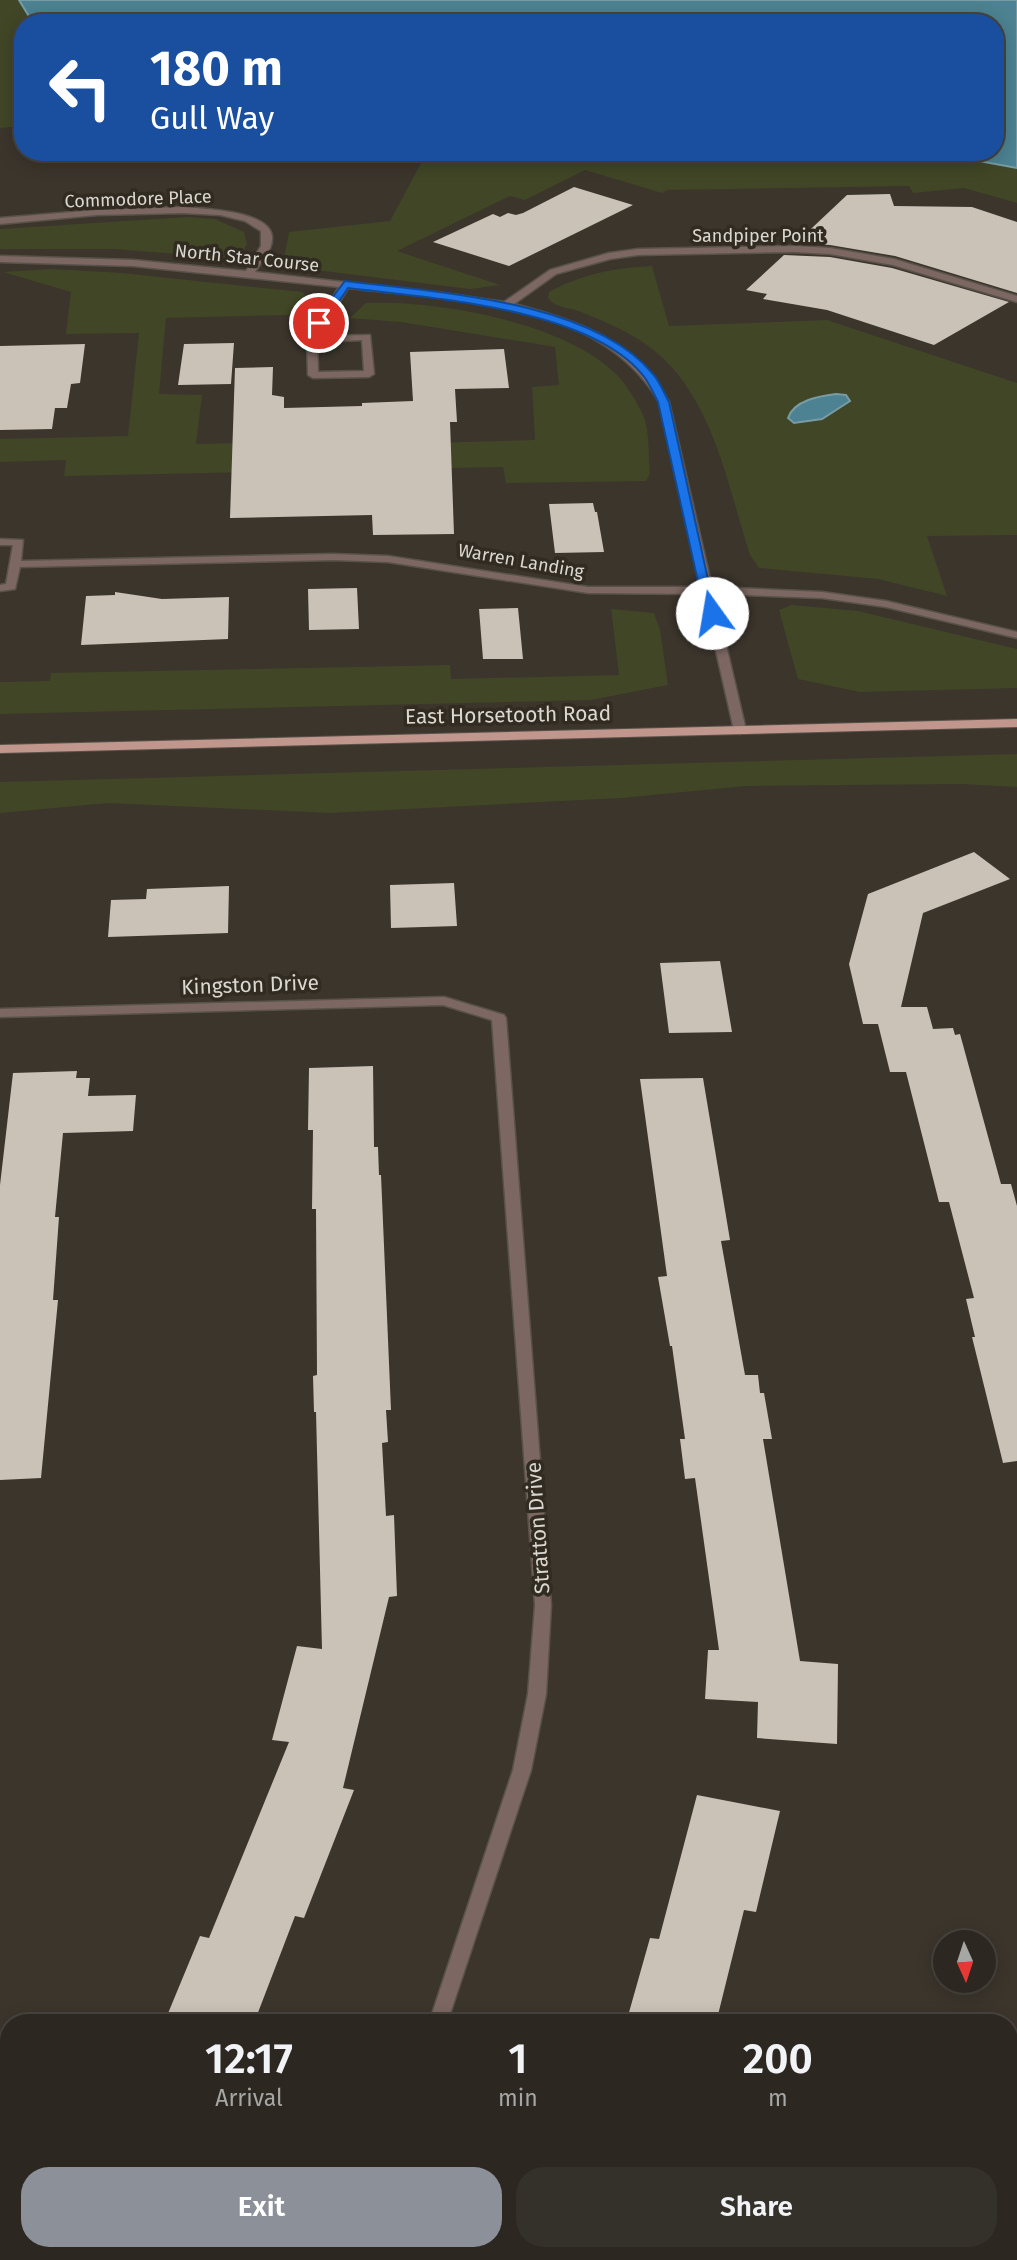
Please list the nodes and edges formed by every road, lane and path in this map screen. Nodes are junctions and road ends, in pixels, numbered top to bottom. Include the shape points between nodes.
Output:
1 (0, 221) edge
2 (0, 259) edge
3 (249, 273) junction
4 (345, 285) junction
5 (1017, 299) edge
6 (505, 306) junction
7 (312, 338) junction
8 (0, 542) edge
9 (15, 564) junction
10 (0, 587) edge
11 (706, 590) junction
12 (1017, 635) edge
13 (1017, 723) edge
14 (740, 730) junction
15 (0, 749) edge
16 (0, 1013) edge
17 (499, 1018) joint
18 (441, 2014) edge

1 - 3 street, Commodore Place via 183,209 221,211 258,223 267,232 268,243
2 - 3 street, North Star Course via 124,261
3 - 4 street, North Star Course
4 - 6 street, North Star Course
4 - 7 street
5 - 6 street, Sandpiper Point via 866,256 794,249 609,256 554,272
6 - 11 street, North Star Course via 569,324 602,339 650,376 664,402
7 - 7 street via 367,337 369,374 313,375
8 - 9 street via 19,542
9 - 10 street via 11,587
9 - 11 street, Warren Landing via 334,557 440,565 588,590
11 - 12 street, Warren Landing via 873,603
11 - 14 street, North Star Course
13 - 14 main road, East Horsetooth Road
14 - 15 main road, East Horsetooth Road
16 - 17 street, Kingston Drive via 443,1001
17 - 18 street, Stratton Drive via 543,1605 537,1694 522,1770

